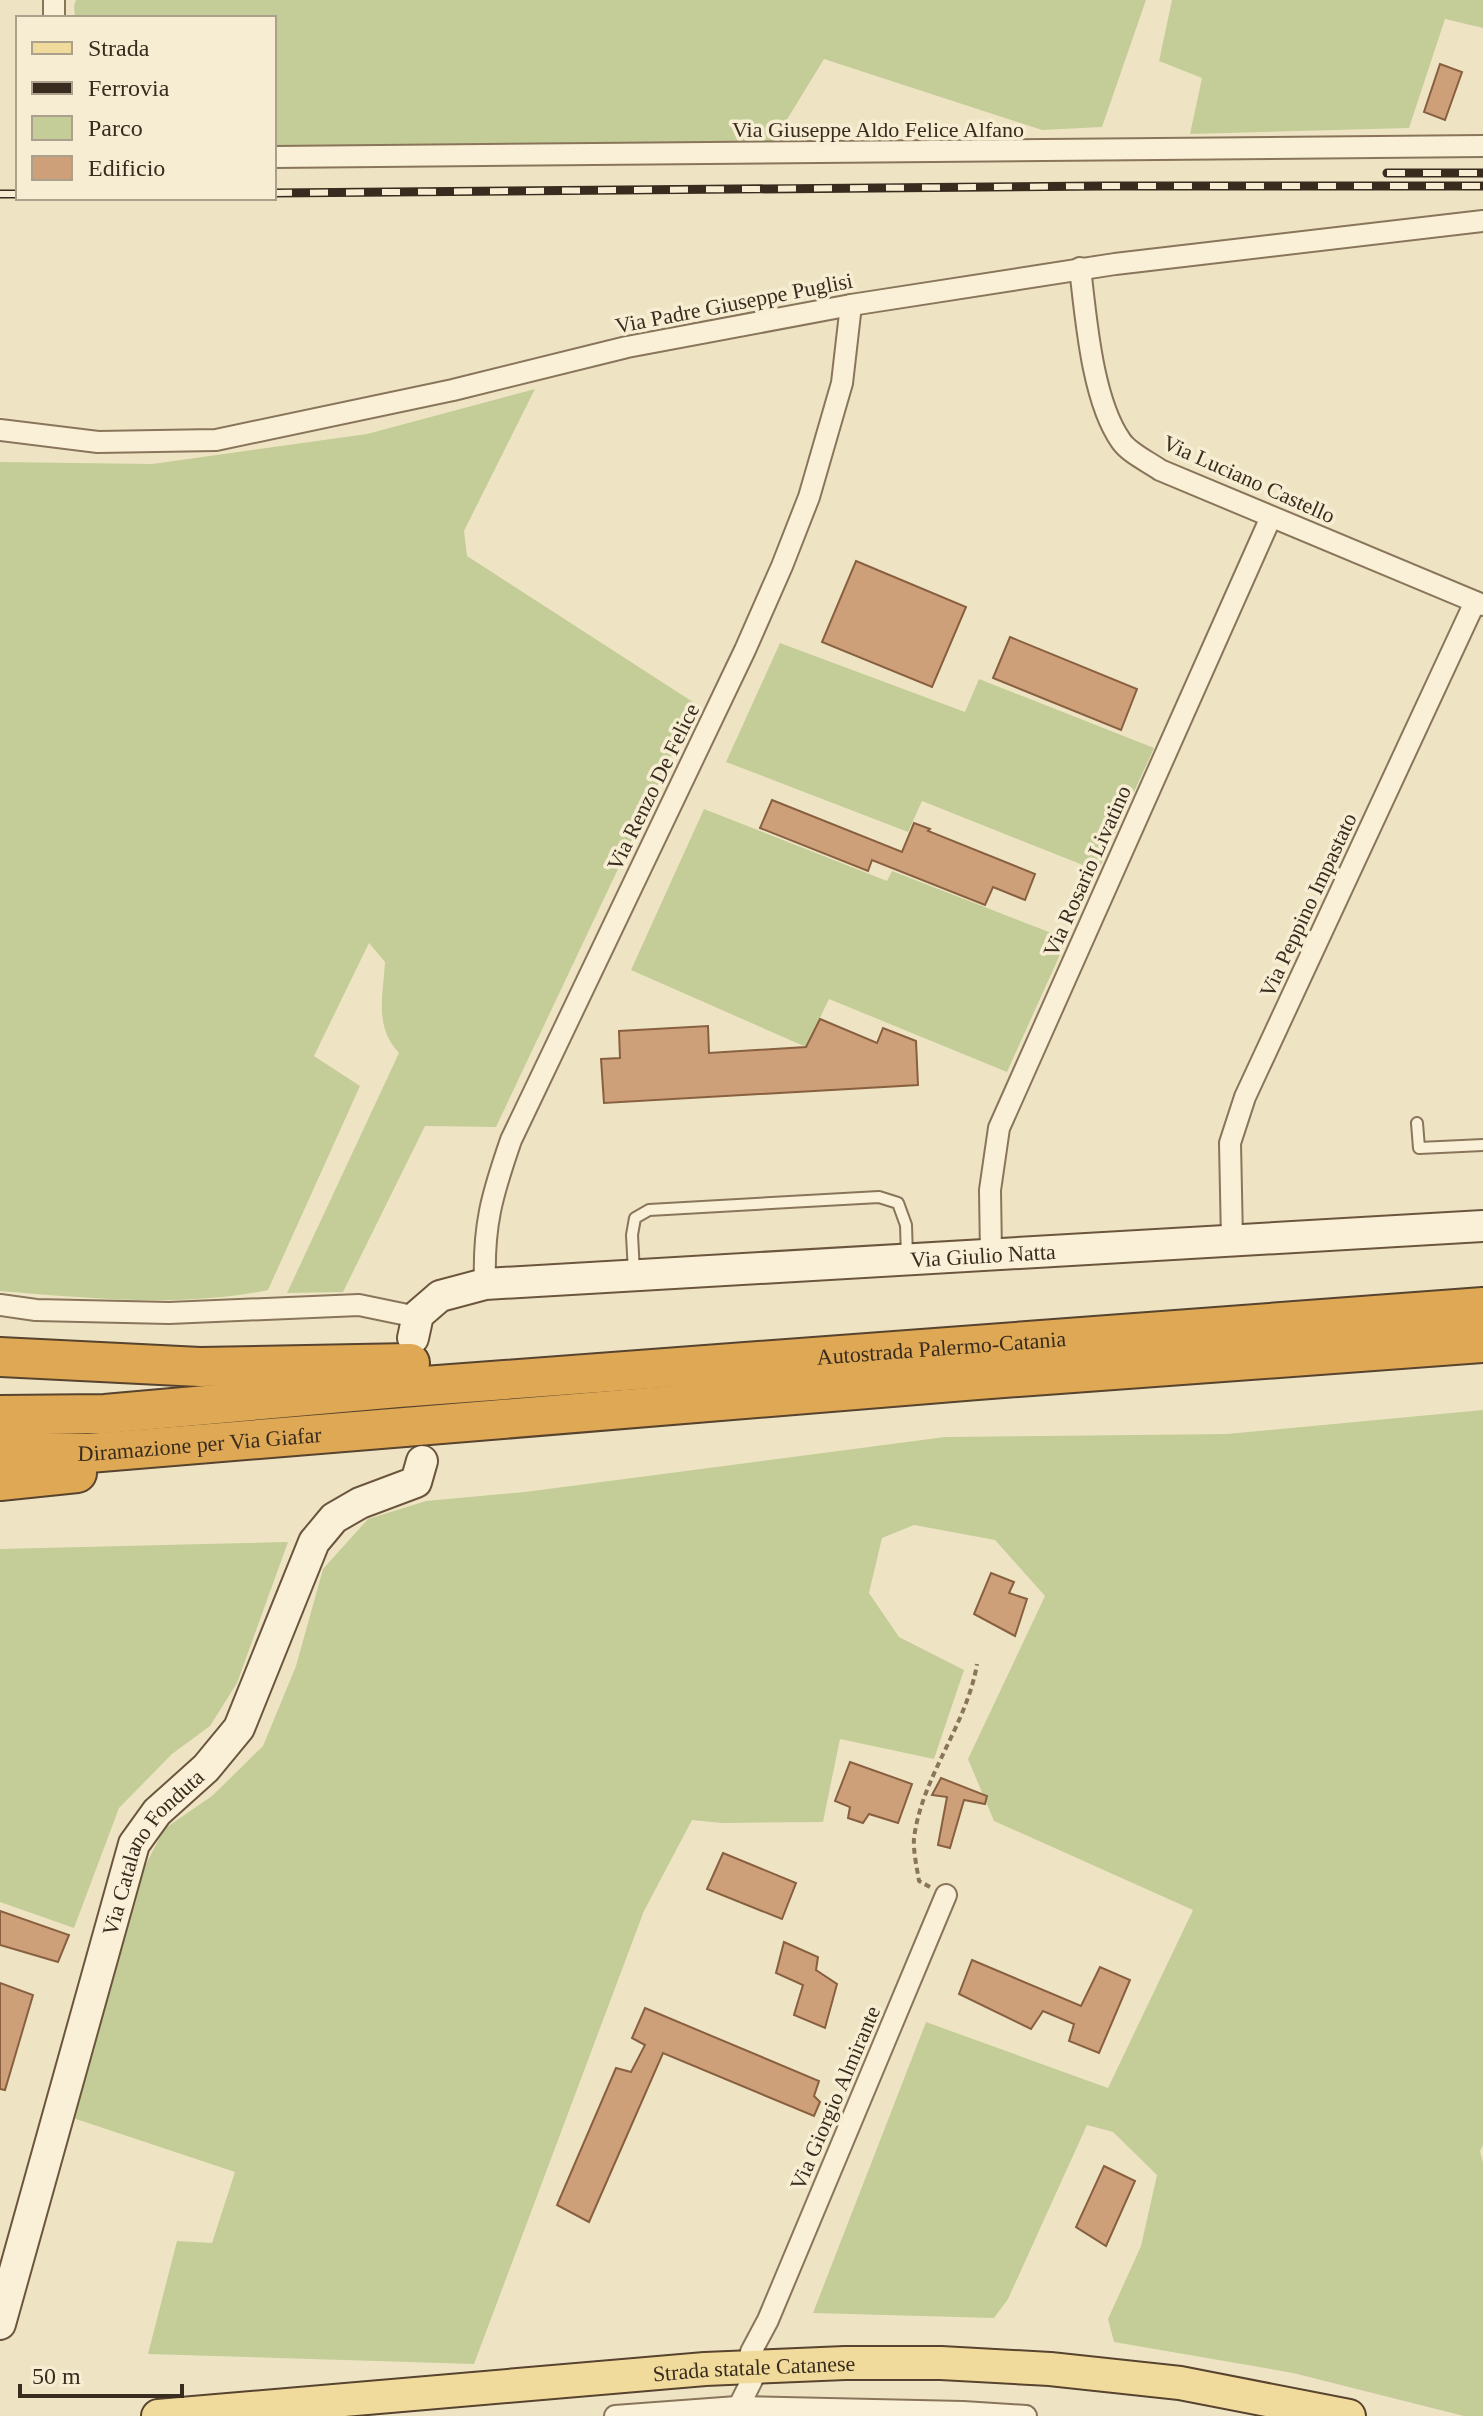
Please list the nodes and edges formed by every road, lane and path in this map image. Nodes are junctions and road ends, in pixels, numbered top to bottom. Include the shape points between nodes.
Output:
1 (1483, 146) edge
2 (276, 157) edge
3 (1483, 221) edge
4 (1080, 268) junction
5 (851, 305) junction
6 (0, 430) edge
7 (1271, 517) junction
8 (1479, 604) edge
9 (1417, 1123) dead end
10 (1483, 1145) edge
11 (1483, 1226) edge
12 (1232, 1240) junction
13 (991, 1254) junction
14 (907, 1259) junction
15 (634, 1275) junction
16 (485, 1284) junction
17 (0, 1305) edge
18 (1483, 1307) edge
19 (415, 1328) joint
20 (1483, 1343) edge
21 (0, 1357) edge
22 (748, 1362) junction
23 (977, 1380) junction
24 (398, 1388) joint
25 (0, 1415) edge
26 (400, 1425) joint
27 (0, 1451) edge
28 (422, 1461) dead end
29 (0, 1481) edge
30 (977, 1664) dead end
31 (946, 1895) joint
32 (0, 2324) edge
33 (756, 2353) dead end
34 (747, 2380) dead end
35 (736, 2412) edge
36 (962, 2414) edge
37 (158, 2416) edge
38 (615, 2416) edge
39 (1026, 2416) edge
40 (1349, 2416) edge

1 - 2 street, Via Giuseppe Aldo Felice Alfano
3 - 4 street, Via Padre Giuseppe Puglisi
4 - 5 street, Via Padre Giuseppe Puglisi
4 - 7 street, Via Luciano Castello via 1104,407 1122,443 1160,470
5 - 6 street, Via Padre Giuseppe Puglisi via 627,347 216,440 98,442
5 - 16 street, Via Renzo De Felice via 842,383 809,497 745,650 511,1140 487,1218
7 - 8 street, Via Luciano Castello
7 - 13 street, Via Rosario Livatino via 999,1128 990,1190
8 - 12 street, Via Peppino Impastato via 1245,1097 1230,1143
9 - 10 lane via 1419,1148
11 - 12 street, Via Giulio Natta
12 - 13 street, Via Giulio Natta
13 - 14 street, Via Giulio Natta
14 - 15 street, Via Giulio Natta
14 - 15 lane via 906,1225 898,1203 879,1197 680,1208 649,1210 635,1218
15 - 16 street, Via Giulio Natta
16 - 19 street, Via Giulio Natta via 440,1296
17 - 19 street via 169,1313 359,1305
18 - 22 highway, Autostrada Palermo-Catania
20 - 23 highway, Autostrada Palermo-Catania
21 - 22 highway via 200,1367 583,1355
22 - 24 highway, Autostrada Palermo-Catania
23 - 26 highway, Autostrada Palermo-Catania
23 - 29 highway
24 - 25 highway, Diramazione per Via Giafar via 105,1414
26 - 27 highway, Diramazione per Via Giafar via 89,1453
28 - 32 street, Via Catalano Fonduta via 416,1482 347,1510 314,1542 239,1728 206,1768 157,1812 134,1844
30 - 31 path via 974,1683 929,1783 914,1840 919,1881
31 - 33 street, Via Giorgio Almirante
34 - 35 street
35 - 36 street
35 - 38 street
36 - 39 street
37 - 40 main road, Strada statale Catanese via 705,2369 845,2363 1050,2369 1180,2383

